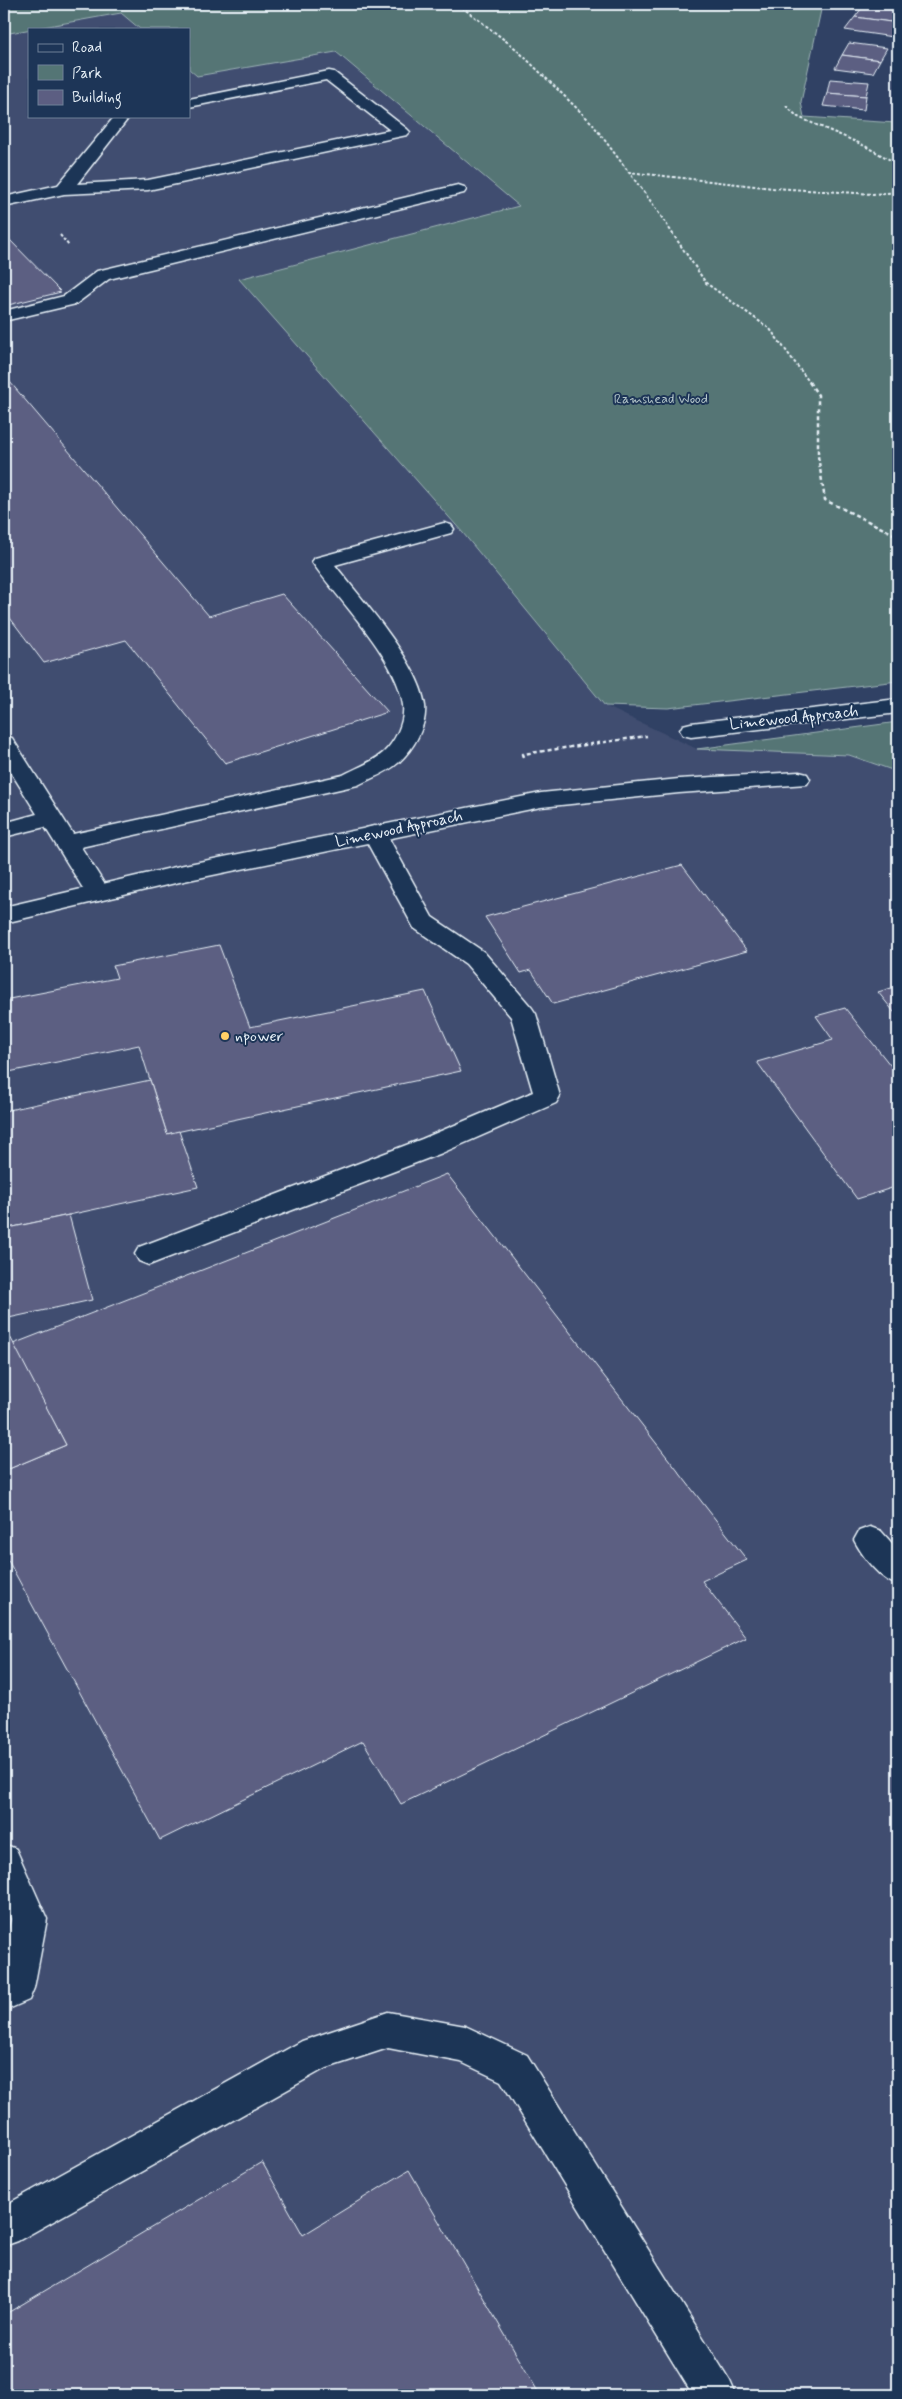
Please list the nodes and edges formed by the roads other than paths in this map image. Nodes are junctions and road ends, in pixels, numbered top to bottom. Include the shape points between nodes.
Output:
1 (190, 103) edge
2 (121, 118) edge
3 (64, 189) junction
4 (458, 190) dead end
5 (4, 202) edge
6 (4, 316) edge
7 (444, 529) dead end
8 (898, 706) edge
9 (691, 730) dead end
10 (4, 743) edge
11 (799, 779) dead end
12 (51, 818) junction
13 (4, 830) edge
14 (374, 833) junction
15 (66, 842) junction
16 (98, 893) junction
17 (4, 915) edge
18 (149, 1254) dead end
19 (870, 1540) dead end
20 (898, 1572) edge
21 (4, 1860) edge
22 (4, 1993) edge
23 (4, 2227) edge
24 (716, 2395) edge

1 - 3 street via 329,75 402,132 148,185
2 - 3 street
3 - 5 street
4 - 6 street via 103,275 70,300
7 - 15 street via 322,562 402,669 411,691 415,706 409,730 385,763 350,780
8 - 9 street, Limewood Approach
10 - 12 street
11 - 14 street, Limewood Approach via 679,786 541,800
12 - 13 street
12 - 15 street
14 - 16 street, Limewood Approach
14 - 18 street via 422,922 475,958 523,1014 547,1096 432,1146
15 - 16 street
16 - 17 street, Limewood Approach
19 - 20 street
21 - 22 street via 29,1919 16,1988
23 - 24 street via 315,2054 388,2030 465,2044 514,2068

